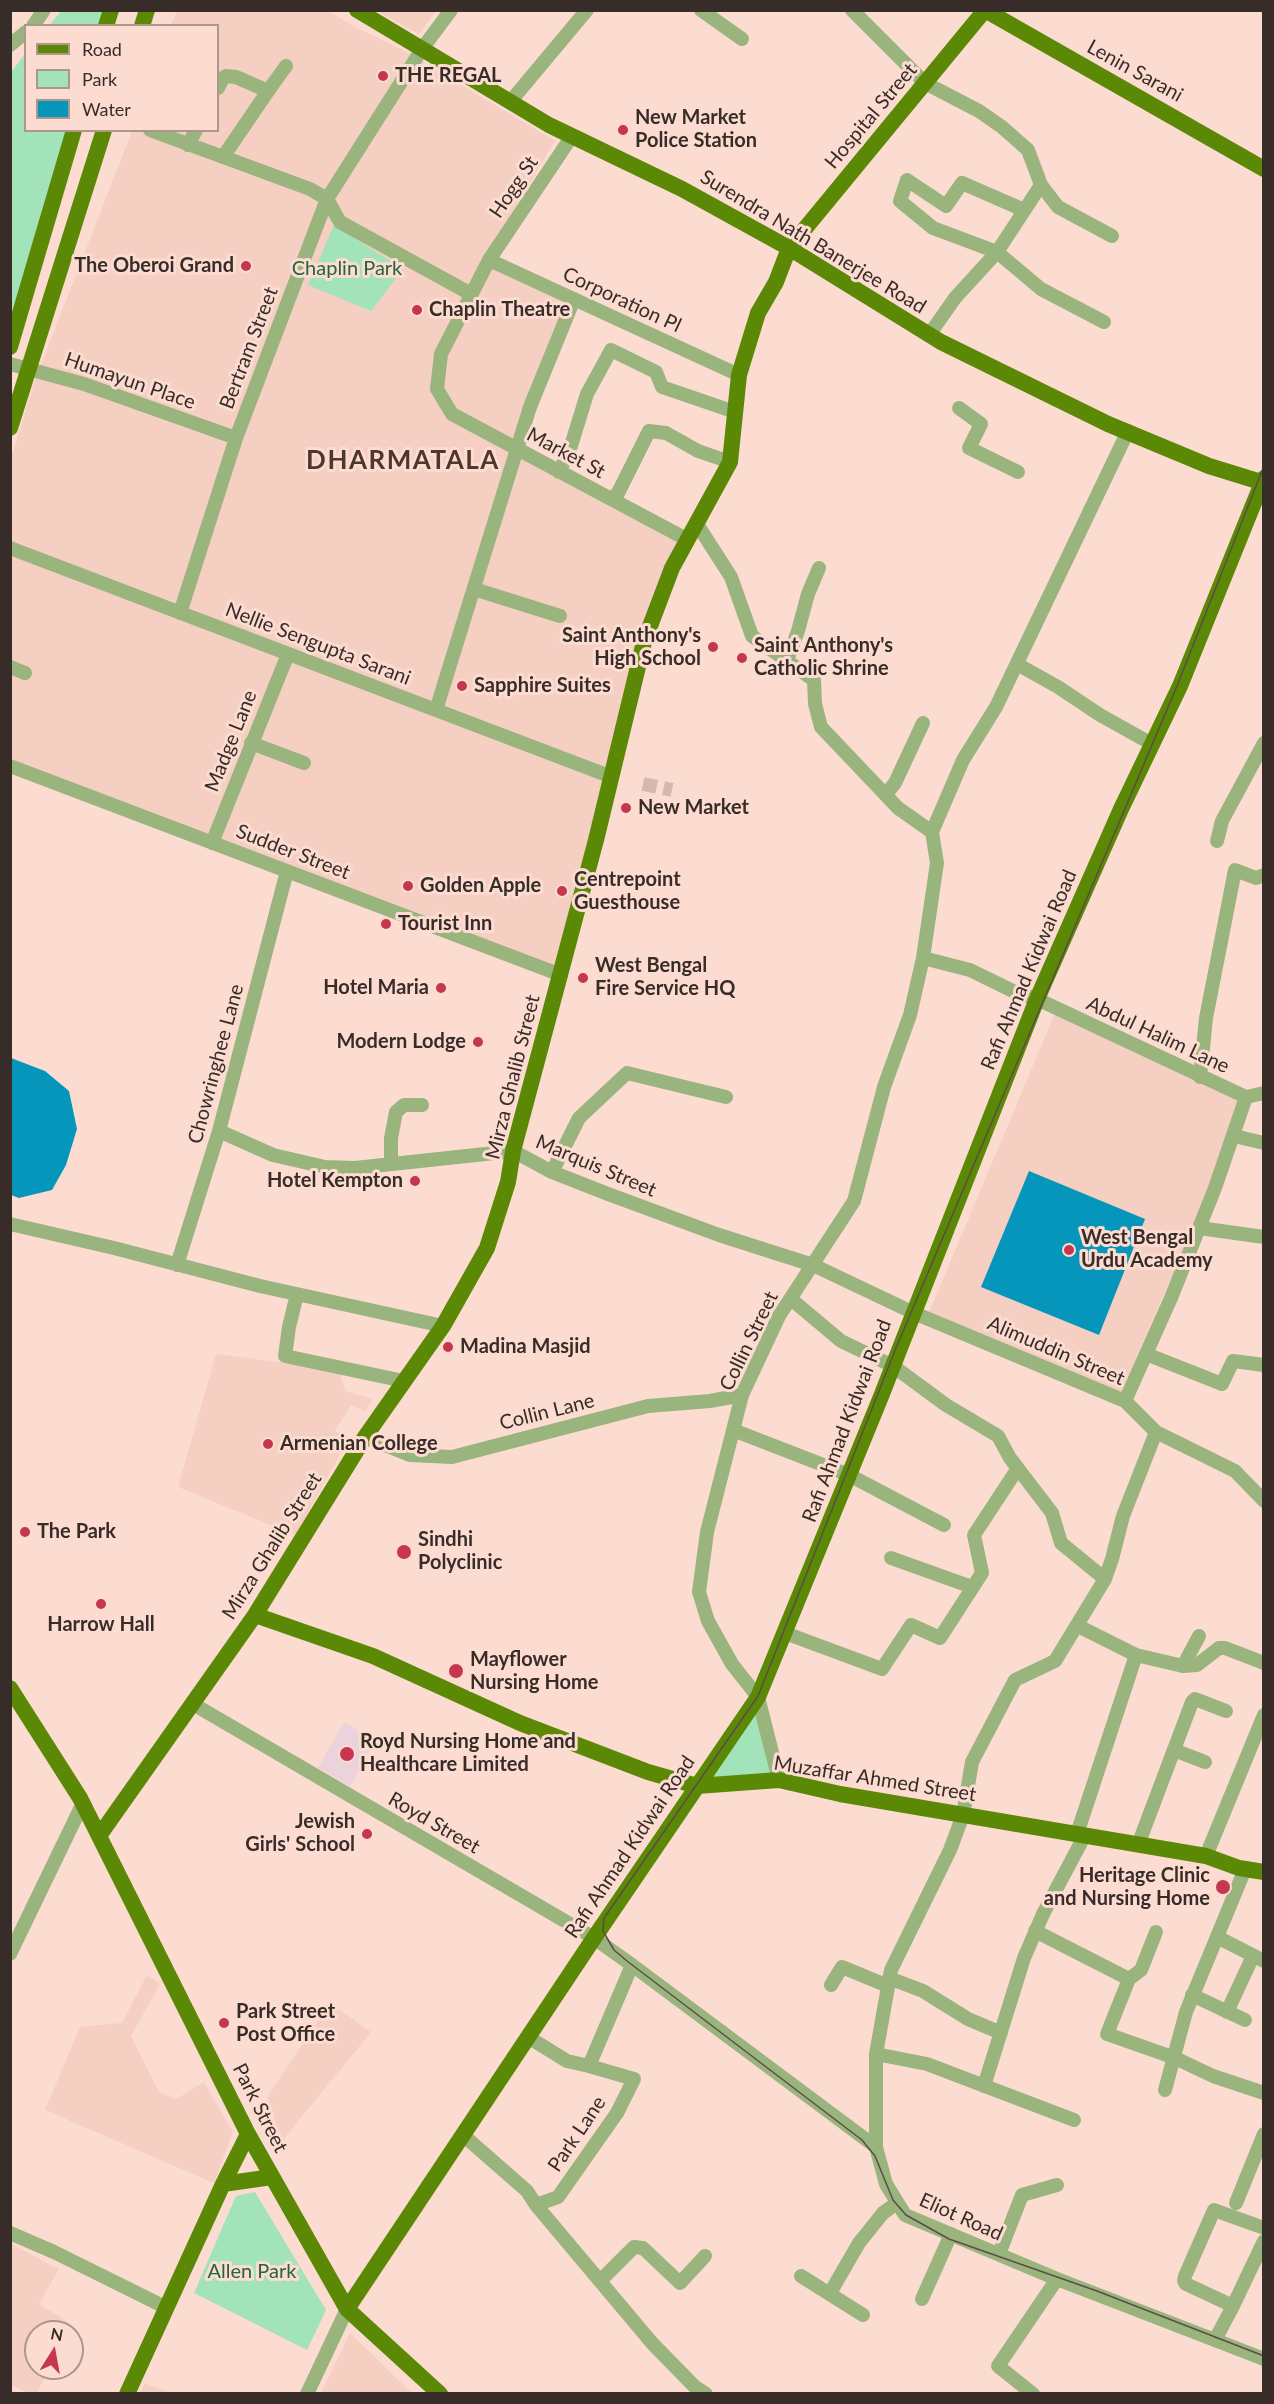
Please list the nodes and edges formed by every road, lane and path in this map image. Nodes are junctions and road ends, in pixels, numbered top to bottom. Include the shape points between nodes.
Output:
1 (44, 10) edge
2 (357, 10) edge
3 (451, 10) edge
4 (587, 10) edge
5 (701, 10) edge
6 (852, 10) edge
7 (985, 10) edge
8 (34, 24) edge
9 (24, 34) edge
10 (742, 39) dead end
11 (10, 45) edge
12 (422, 49) junction
13 (286, 66) dead end
14 (925, 83) junction
15 (219, 86) edge
16 (268, 91) junction
17 (510, 102) junction
18 (73, 132) edge
19 (103, 132) edge
20 (155, 132) edge
21 (195, 132) edge
22 (572, 136) junction
23 (188, 145) junction
24 (223, 157) junction
25 (1263, 169) edge
26 (1041, 185) junction
27 (327, 199) junction
28 (1024, 210) junction
29 (1112, 236) dead end
30 (789, 248) junction
31 (997, 252) junction
32 (489, 260) junction
33 (471, 294) junction
34 (574, 299) junction
35 (1104, 322) dead end
36 (929, 335) junction
37 (10, 347) edge
38 (10, 364) edge
39 (30, 369) junction
40 (739, 375) junction
41 (959, 408) dead end
42 (735, 412) junction
43 (10, 428) edge
44 (1128, 431) junction
45 (236, 438) junction
46 (517, 449) junction
47 (730, 462) junction
48 (559, 472) junction
49 (1018, 472) dead end
50 (1263, 481) edge
51 (611, 500) junction
52 (697, 524) junction
53 (688, 540) junction
54 (10, 548) edge
55 (819, 568) dead end
56 (474, 589) junction
57 (180, 613) junction
58 (560, 616) dead end
59 (288, 654) junction
60 (787, 660) junction
61 (1017, 664) junction
62 (10, 667) edge
63 (25, 673) dead end
64 (436, 710) junction
65 (923, 723) dead end
66 (251, 743) junction
67 (1263, 743) edge
68 (1152, 744) junction
69 (304, 763) dead end
70 (10, 766) edge
71 (612, 777) junction
72 (886, 794) junction
73 (932, 832) junction
74 (1217, 841) dead end
75 (212, 843) junction
76 (287, 871) junction
77 (1263, 875) edge
78 (923, 958) junction
79 (561, 975) junction
80 (1037, 999) junction
81 (1200, 1077) junction
82 (1263, 1093) edge
83 (726, 1097) dead end
84 (1246, 1097) junction
85 (422, 1105) dead end
86 (219, 1131) junction
87 (1234, 1136) junction
88 (1263, 1143) edge
89 (513, 1151) junction
90 (391, 1164) junction
91 (552, 1172) junction
92 (10, 1224) edge
93 (1199, 1228) junction
94 (1263, 1237) edge
95 (177, 1265) junction
96 (813, 1265) junction
97 (297, 1294) junction
98 (791, 1299) junction
99 (912, 1312) junction
100 (443, 1326) junction
101 (1146, 1354) junction
102 (1263, 1365) edge
103 (893, 1366) junction
104 (404, 1381) junction
105 (742, 1395) junction
106 (1125, 1401) junction
107 (733, 1430) junction
108 (1156, 1432) junction
109 (364, 1437) junction
110 (1018, 1468) junction
111 (849, 1476) junction
112 (1263, 1501) edge
113 (944, 1525) dead end
114 (891, 1558) dead end
115 (1105, 1579) junction
116 (972, 1587) junction
117 (255, 1615) junction
118 (1078, 1626) junction
119 (785, 1633) junction
120 (1199, 1636) dead end
121 (1136, 1654) junction
122 (1263, 1663) edge
123 (1183, 1666) junction
124 (10, 1688) edge
125 (758, 1697) junction
126 (194, 1704) junction
127 (1226, 1711) dead end
128 (1263, 1715) edge
129 (1174, 1750) junction
130 (1205, 1762) dead end
131 (779, 1780) junction
132 (697, 1786) junction
133 (82, 1805) junction
134 (963, 1815) junction
135 (1081, 1834) junction
136 (99, 1836) junction
137 (1138, 1845) junction
138 (1206, 1856) junction
139 (1245, 1869) junction
140 (1263, 1872) edge
141 (1035, 1931) junction
142 (1156, 1932) dead end
143 (1217, 1936) junction
144 (594, 1938) junction
145 (10, 1954) edge
146 (1258, 1959) edge
147 (632, 1965) junction
148 (1129, 1978) junction
149 (889, 1982) junction
150 (831, 1985) dead end
151 (1192, 1995) junction
152 (1227, 2012) junction
153 (1245, 2020) dead end
154 (1001, 2033) junction
155 (528, 2037) junction
156 (876, 2054) junction
157 (1175, 2058) junction
158 (590, 2066) junction
159 (984, 2086) junction
160 (1165, 2090) dead end
161 (1263, 2093) edge
162 (1074, 2120) dead end
163 (248, 2134) junction
164 (1263, 2134) edge
165 (464, 2135) junction
166 (876, 2147) junction
167 (272, 2177) junction
168 (223, 2184) junction
169 (1057, 2186) dead end
170 (897, 2202) junction
171 (1236, 2203) dead end
172 (536, 2205) junction
173 (1263, 2228) edge
174 (10, 2233) edge
175 (951, 2234) junction
176 (1263, 2241) edge
177 (999, 2254) junction
178 (705, 2256) dead end
179 (801, 2276) dead end
180 (1057, 2279) junction
181 (600, 2281) junction
182 (830, 2293) junction
183 (922, 2299) dead end
184 (1233, 2306) junction
185 (166, 2308) junction
186 (348, 2309) junction
187 (863, 2314) dead end
188 (1215, 2340) junction
189 (1262, 2353) edge
190 (127, 2394) edge
191 (307, 2394) edge
192 (440, 2394) edge
193 (706, 2394) edge
194 (1033, 2394) edge

1 - 8 street
2 - 12 main road, Surendra Nath Banerjee Road
3 - 12 street, Bertram Street
4 - 17 street
5 - 10 street
6 - 14 street
7 - 14 main road, Hospital Street
7 - 25 main road, Lenin Sarani
9 - 11 street
12 - 17 main road, Surendra Nath Banerjee Road
12 - 27 street, Bertram Street
13 - 16 street
14 - 26 street via 979,111 1029,150
14 - 30 main road, Hospital Street
15 - 16 street via 226,76 236,77
16 - 24 street
17 - 22 main road, Surendra Nath Banerjee Road
18 - 37 main road
19 - 39 main road
20 - 23 street
21 - 23 street
22 - 30 main road, Surendra Nath Banerjee Road via 682,189
22 - 32 street, Hogg St
23 - 24 street
24 - 27 street
26 - 28 street
26 - 29 street via 1058,207
27 - 33 street via 340,222
27 - 45 street, Bertram Street
28 - 31 street
28 - 31 street via 962,183 946,207 907,180 900,201 908,210 933,228
30 - 36 main road, Surendra Nath Banerjee Road
30 - 40 main road, Mirza Ghalib Street via 758,313
31 - 35 street via 1041,289
31 - 36 street via 955,298
32 - 33 street, Hogg St
32 - 34 street, Corporation Pl
33 - 46 street, Market St via 441,354 437,389 452,414
34 - 40 street, Corporation Pl
34 - 46 street
36 - 44 main road, Surendra Nath Banerjee Road
38 - 39 street, Humayun Place
39 - 43 main road
39 - 45 street, Humayun Place
40 - 42 main road, Mirza Ghalib Street
41 - 49 street via 981,423 969,448
42 - 47 main road, Mirza Ghalib Street
42 - 48 street via 662,387 656,372 611,350 587,394
44 - 50 main road, Surendra Nath Banerjee Road via 1209,466
44 - 61 street
45 - 57 street, Bertram Street
46 - 48 street, Market St
46 - 56 street
47 - 51 street via 698,451 666,433 649,431
47 - 52 main road, Mirza Ghalib Street
48 - 51 street, Market St
50 - 68 main road, Rafi Ahmad Kidwai Road via 1180,686
51 - 53 street, Market St
52 - 53 main road, Mirza Ghalib Street
52 - 60 street via 730,577 752,636
53 - 71 main road, Mirza Ghalib Street via 672,568 644,642
54 - 57 street, Nellie Sengupta Sarani
55 - 60 street
56 - 58 street
56 - 64 street
57 - 59 street, Nellie Sengupta Sarani
59 - 64 street, Nellie Sengupta Sarani
59 - 66 street, Madge Lane
60 - 72 street via 814,680 821,727
61 - 68 street
61 - 73 street via 963,760
62 - 63 street
64 - 71 street, Nellie Sengupta Sarani
65 - 72 street
66 - 69 street
66 - 75 street, Madge Lane
67 - 74 street via 1222,821
68 - 80 main road, Rafi Ahmad Kidwai Road
70 - 75 street, Sudder Street
71 - 79 main road, Mirza Ghalib Street
72 - 73 street via 898,808
73 - 78 street, Collin Street via 937,862
75 - 76 street, Sudder Street
76 - 79 street, Sudder Street
76 - 86 street, Chowringhee Lane
77 - 81 street via 1256,878 1235,870 1206,1018
78 - 80 street via 970,970
78 - 96 street, Collin Street via 910,1015 884,1087 854,1201
79 - 89 main road, Mirza Ghalib Street
80 - 81 street, Abdul Halim Lane
80 - 99 main road, Rafi Ahmad Kidwai Road
81 - 84 street, Abdul Halim Lane
82 - 84 street
83 - 91 street via 627,1073 579,1118
84 - 87 street
85 - 90 street via 404,1105 396,1112
86 - 90 street, Marquis Street via 297,1162 354,1168
86 - 95 street, Chowringhee Lane
87 - 88 street
87 - 93 street
89 - 90 street, Marquis Street
89 - 91 street, Marquis Street
89 - 100 main road, Mirza Ghalib Street via 508,1182 487,1248
91 - 96 street, Marquis Street via 719,1235
92 - 95 street
93 - 94 street
93 - 101 street
95 - 97 street
96 - 98 street, Collin Street
96 - 99 street, Marquis Street
97 - 100 street
97 - 104 street via 285,1356
98 - 103 street via 841,1341
98 - 105 street, Collin Street
99 - 103 main road, Rafi Ahmad Kidwai Road
99 - 106 street, Alimuddin Street
100 - 104 main road, Mirza Ghalib Street
101 - 102 street via 1222,1384 1233,1361
101 - 106 street
103 - 110 street via 946,1405 998,1436
103 - 111 main road, Rafi Ahmad Kidwai Road
104 - 109 main road, Mirza Ghalib Street
105 - 107 street, Collin Street
105 - 109 street, Collin Lane via 648,1406 452,1457 410,1455
106 - 108 street, Alimuddin Street
107 - 111 street
107 - 125 street, Collin Street via 707,1532 699,1592 708,1621 732,1664
108 - 112 street, Alimuddin Street via 1235,1471
108 - 115 street, Eliot Road via 1122,1516
109 - 117 main road, Mirza Ghalib Street
110 - 115 street via 1052,1513 1061,1543
110 - 116 street via 974,1535 982,1573
111 - 113 street
111 - 119 main road, Rafi Ahmad Kidwai Road
114 - 116 street
115 - 118 street, Eliot Road
116 - 119 street via 940,1638 911,1625 882,1669
117 - 126 main road, Mirza Ghalib Street
117 - 132 main road, Muzaffar Ahmed Street via 373,1656 520,1722 627,1764
118 - 121 street
118 - 134 street, Eliot Road via 1055,1661 1015,1680 972,1762
119 - 125 main road, Rafi Ahmad Kidwai Road
120 - 123 street
121 - 123 street
121 - 135 street
122 - 123 street via 1219,1648 1197,1665
124 - 133 main road, Park Street
125 - 131 street, Collin Street
125 - 132 main road, Rafi Ahmad Kidwai Road
126 - 136 main road, Mirza Ghalib Street
126 - 144 street, Royd Street
127 - 129 street via 1193,1700
128 - 138 street
129 - 130 street
129 - 137 street
131 - 132 main road, Muzaffar Ahmed Street
131 - 134 main road, Muzaffar Ahmed Street
132 - 144 main road, Rafi Ahmad Kidwai Road
133 - 136 main road, Park Street
133 - 145 street
134 - 135 main road, Muzaffar Ahmed Street
134 - 149 street, Eliot Road via 891,1970
135 - 137 main road, Muzaffar Ahmed Street
135 - 141 street
136 - 163 main road, Park Street
137 - 138 main road, Muzaffar Ahmed Street
138 - 139 main road, Muzaffar Ahmed Street
139 - 140 main road, Muzaffar Ahmed Street
139 - 143 street
141 - 148 street
141 - 154 street
142 - 148 street via 1141,1970
143 - 146 street
143 - 151 street
144 - 147 street
144 - 155 main road, Rafi Ahmad Kidwai Road
146 - 152 street
147 - 158 street, Park Lane
147 - 166 street
148 - 157 street via 1107,2034
149 - 150 street via 843,1967
149 - 154 street via 923,1991 968,2019
149 - 156 street, Eliot Road
151 - 152 street
151 - 157 street
152 - 153 street
154 - 159 street
155 - 158 street via 567,2061
155 - 165 main road, Rafi Ahmad Kidwai Road
156 - 159 street via 927,2064
156 - 166 street, Eliot Road
157 - 160 street
157 - 161 street
158 - 172 street, Park Lane via 634,2079 617,2113 558,2197
159 - 162 street
163 - 167 main road, Park Street
163 - 168 main road
164 - 171 street
165 - 172 street via 527,2191
165 - 186 main road, Rafi Ahmad Kidwai Road
166 - 170 street, Eliot Road via 886,2184
167 - 168 main road
167 - 186 main road, Park Street
168 - 185 main road
169 - 177 street via 1023,2195
170 - 175 street, Eliot Road via 905,2215
170 - 182 street via 859,2243
172 - 181 street
173 - 184 street via 1214,2210 1185,2276 1186,2284
174 - 185 street
175 - 177 street, Eliot Road
175 - 183 street
176 - 184 street
177 - 180 street, Eliot Road
178 - 181 street via 680,2283 644,2248 634,2247
179 - 182 street
180 - 188 street, Eliot Road
180 - 194 street via 998,2366
181 - 193 street via 652,2343
182 - 187 street
184 - 188 street
185 - 190 main road
186 - 191 street
186 - 192 main road, Park Street
188 - 189 street, Eliot Road

